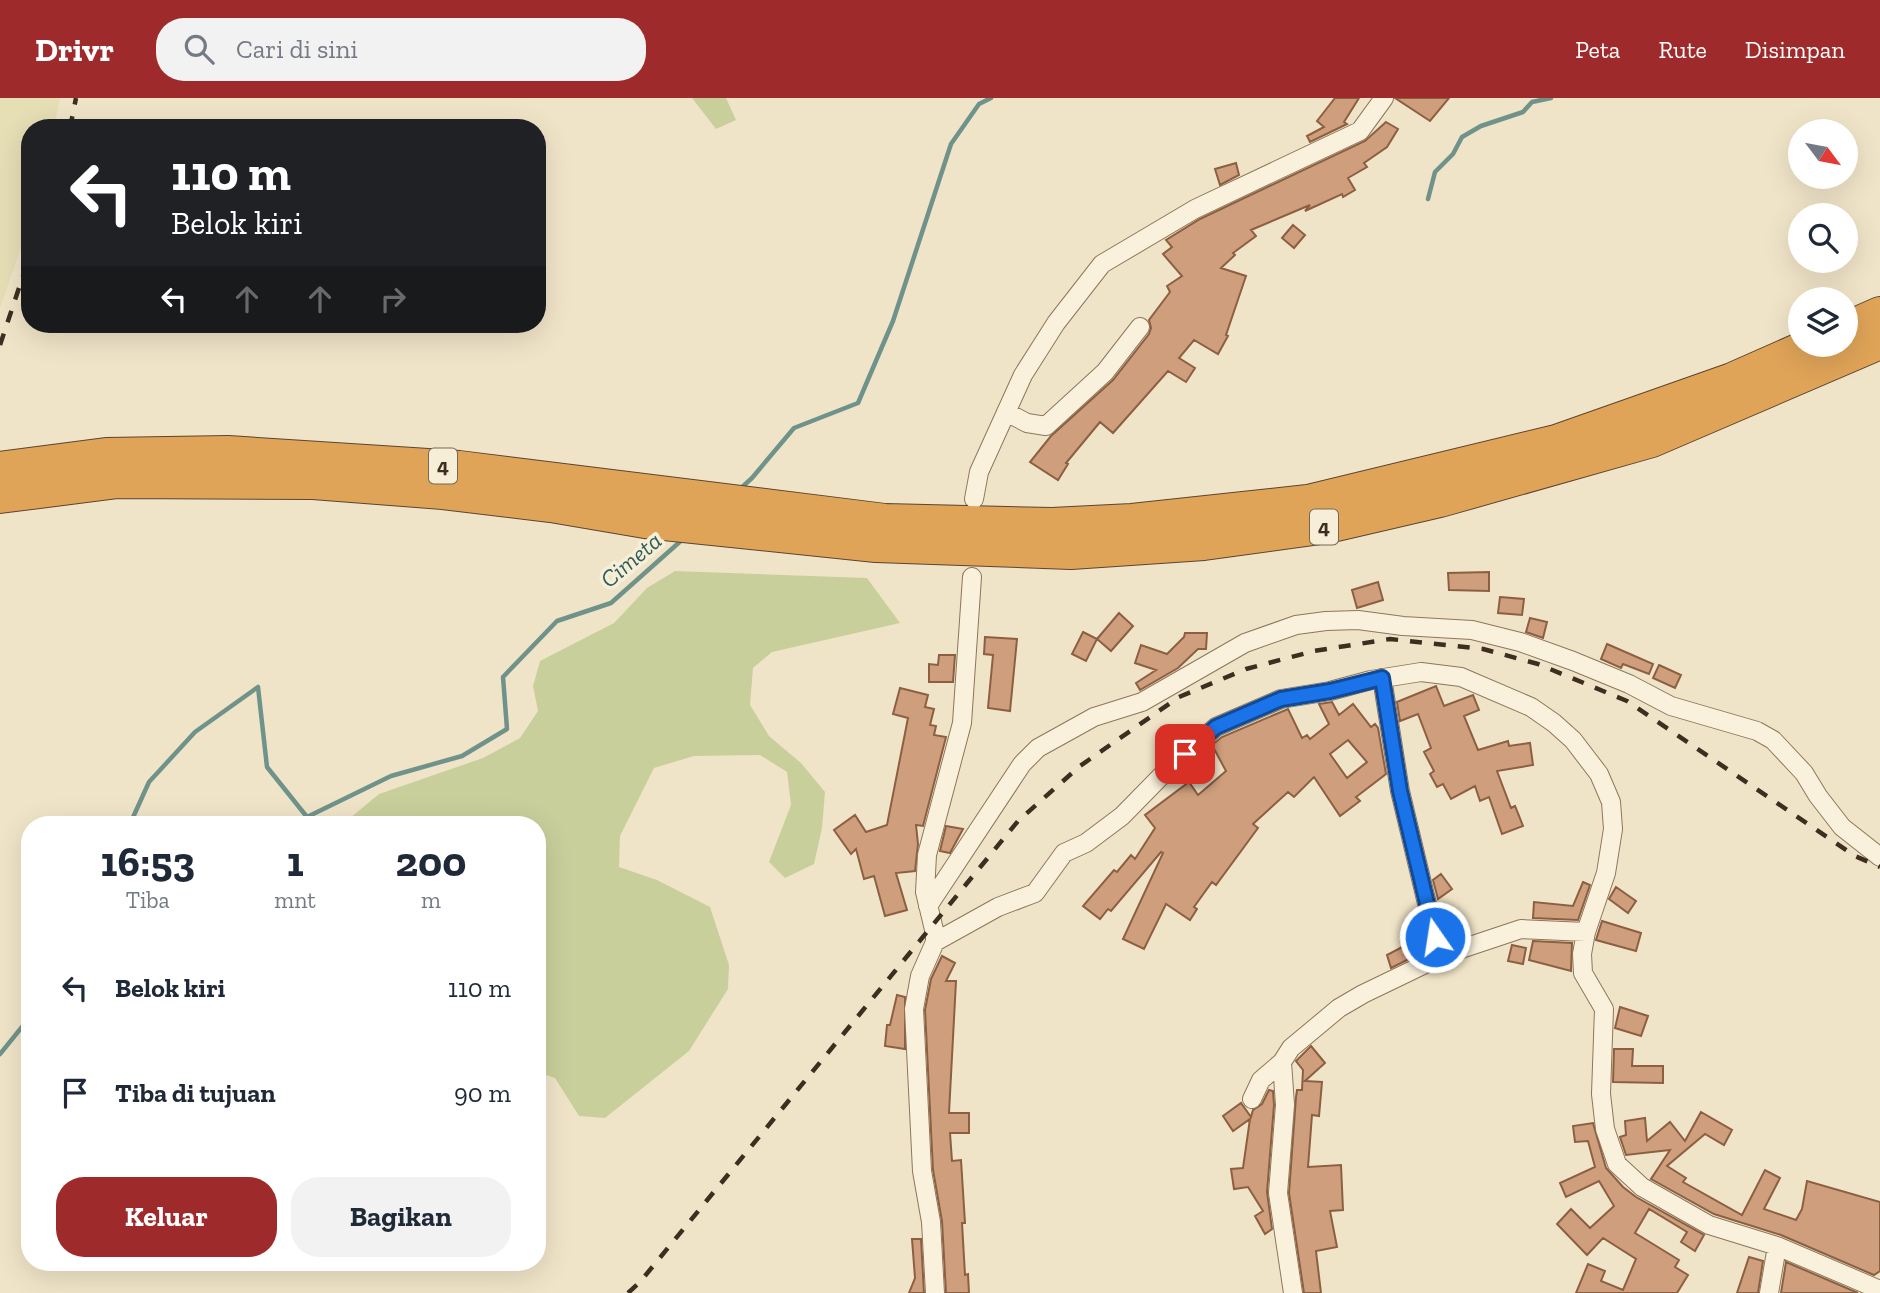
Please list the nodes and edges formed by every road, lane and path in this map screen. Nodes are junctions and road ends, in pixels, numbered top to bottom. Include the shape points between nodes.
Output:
1 (1384, 98) edge
2 (1880, 313) edge
3 (1858, 323) edge
4 (1140, 327) dead end
5 (1880, 343) edge
6 (1788, 354) edge
7 (1006, 412) junction
8 (0, 468) edge
9 (0, 497) edge
10 (974, 499) dead end
11 (880, 533) junction
12 (972, 578) dead end
13 (1382, 678) junction
14 (1880, 857) edge
15 (928, 906) junction
16 (1586, 933) junction
17 (935, 942) junction
18 (1446, 954) junction
19 (1282, 1062) junction
20 (1252, 1098) dead end
21 (1777, 1246) junction
22 (1880, 1290) edge
23 (935, 1293) edge
24 (1293, 1293) edge
25 (1769, 1293) edge

1 - 7 street via 1360,131 1195,209 1102,264 1034,354
2 - 3 highway
4 - 7 street via 1105,372 1046,426
5 - 11 highway, 4 via 1652,441 1440,501 1328,527 1204,544 1071,553
6 - 11 highway, 4 via 1732,379 1556,441 1308,501 1132,520
7 - 10 street via 979,472
8 - 11 highway, 4 via 106,454 228,452 336,457 459,467
9 - 11 highway, 4 via 118,482 313,483 551,506 645,523
12 - 15 street via 962,723 927,855
13 - 16 street via 1421,672 1461,677 1531,706 1573,740 1599,774 1611,802 1613,829 1606,873
13 - 17 street via 1281,699 1216,727 1122,816 1064,853 1035,893 998,907
13 - 18 street via 1400,791 1435,937
14 - 15 street via 1853,838 1804,772 1773,740 1757,731 1671,706 1629,684 1520,642 1472,630 1326,621 1296,625 1245,643 1142,702 1094,717 1038,748
15 - 17 street
16 - 18 street via 1521,929
16 - 21 street via 1583,973 1604,1009 1601,1094 1605,1129 1617,1164 1642,1187 1684,1213
17 - 23 street via 920,976 914,1009 920,1145
18 - 19 street via 1339,1008 1291,1048
19 - 20 street via 1261,1080
19 - 24 street via 1285,1105 1278,1193
21 - 22 street
21 - 25 street

